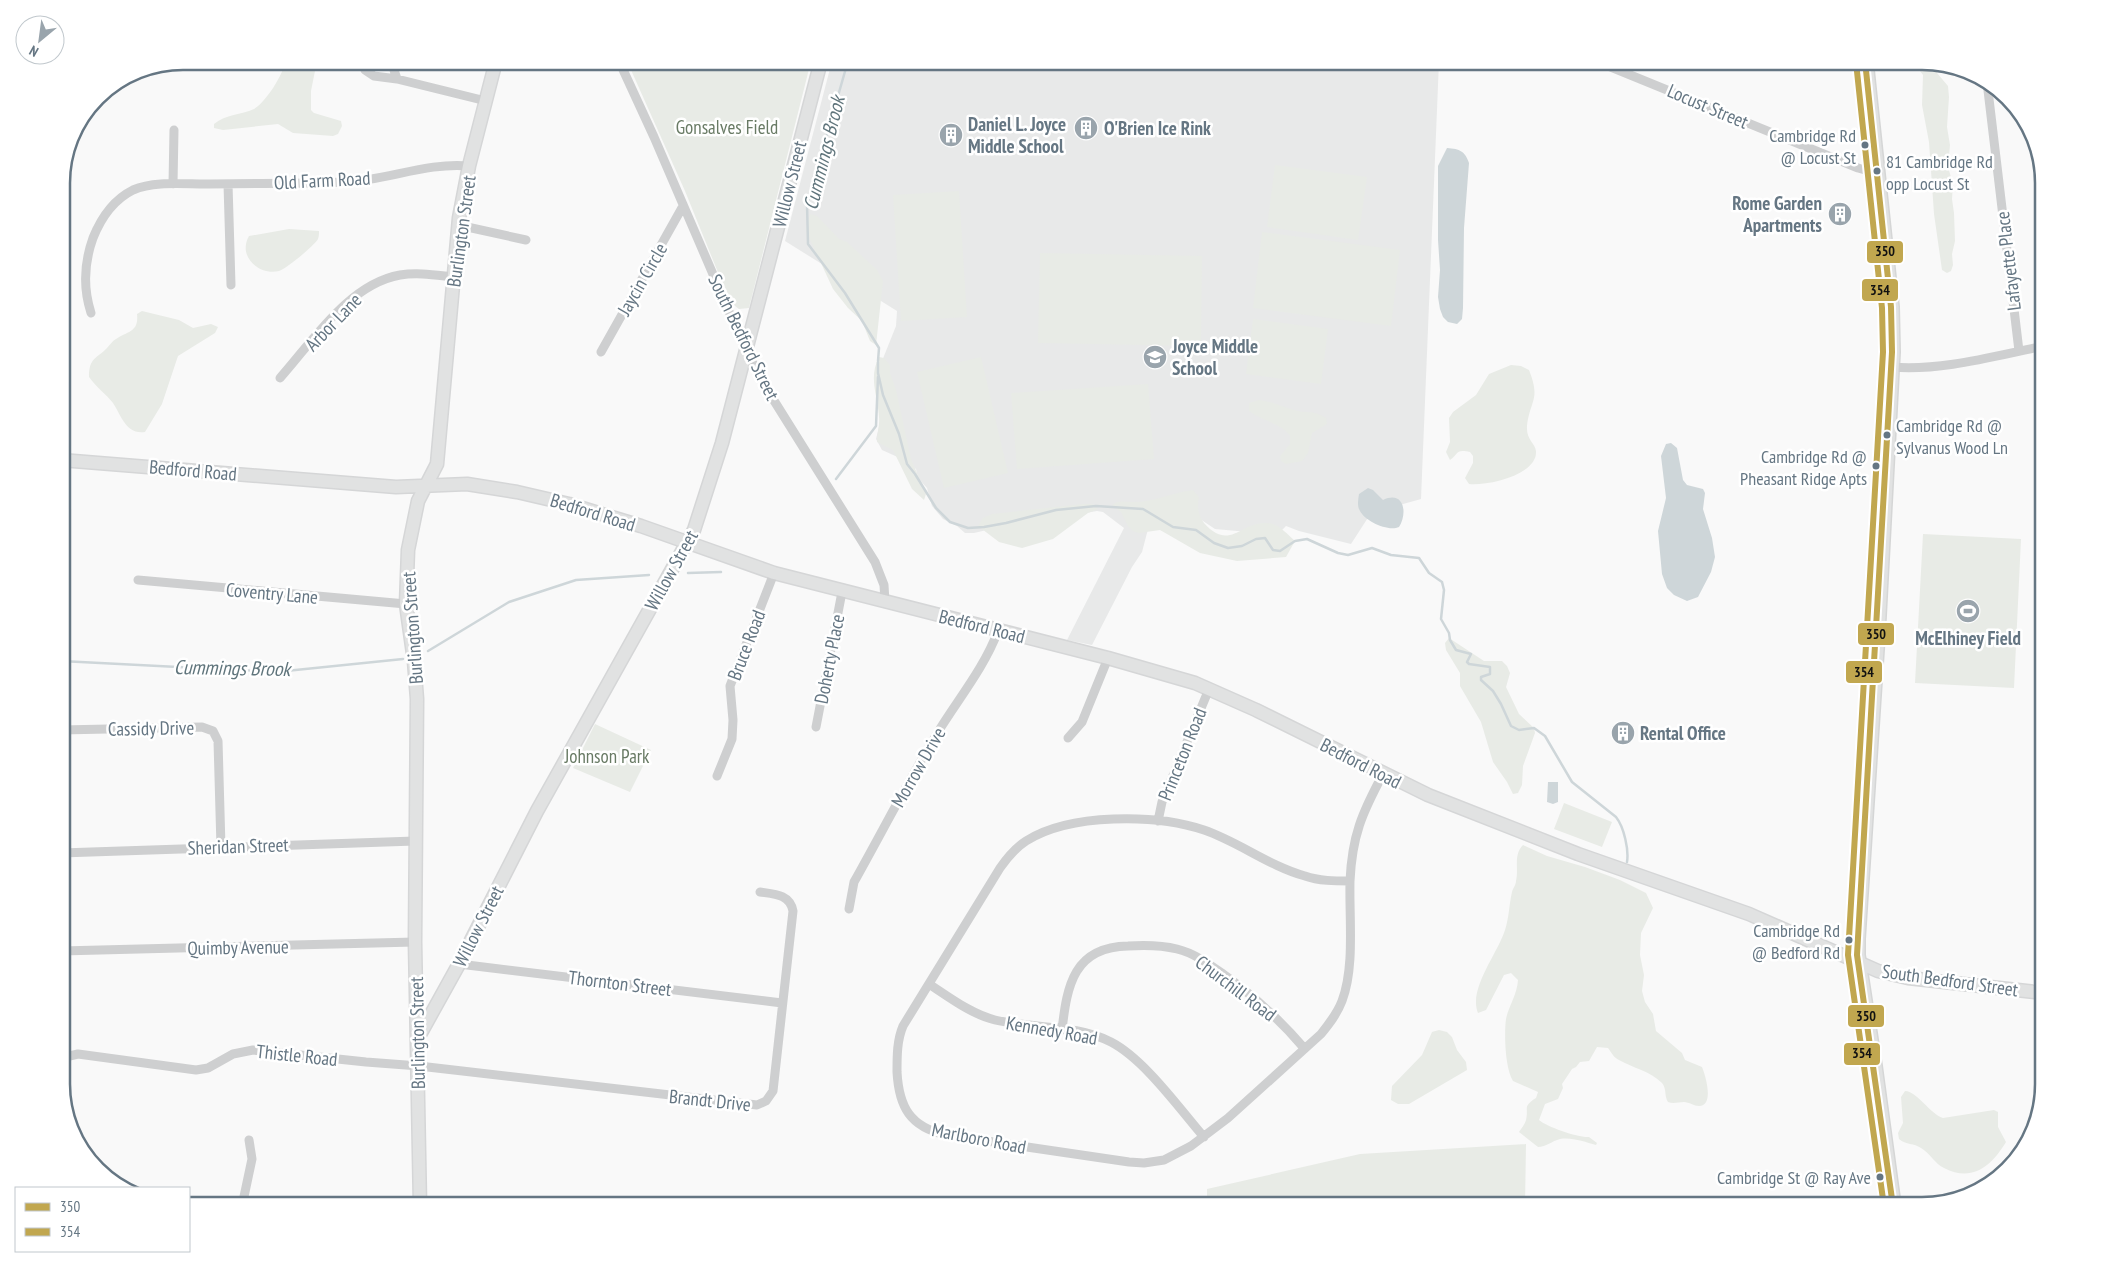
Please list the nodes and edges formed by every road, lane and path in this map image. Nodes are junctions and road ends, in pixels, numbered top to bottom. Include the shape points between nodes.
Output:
1 (365, 70) edge
2 (394, 70) edge
3 (494, 70) edge
4 (623, 70) edge
5 (819, 70) edge
6 (1620, 70) edge
7 (1866, 70) edge
8 (397, 78) junction
9 (1988, 91) edge
10 (486, 101) junction
11 (174, 130) dead end
12 (470, 166) junction
13 (1876, 173) junction
14 (174, 184) junction
15 (228, 184) junction
16 (683, 206) junction
17 (458, 225) junction
18 (526, 240) dead end
19 (453, 277) junction
20 (231, 286) dead end
21 (91, 313) dead end
22 (2035, 348) edge
23 (746, 351) junction
24 (2019, 351) junction
25 (601, 352) dead end
26 (1892, 366) junction
27 (280, 378) dead end
28 (70, 461) edge
29 (426, 486) junction
30 (688, 543) junction
31 (774, 573) junction
32 (138, 580) dead end
33 (842, 592) junction
34 (885, 602) junction
35 (406, 604) junction
36 (998, 631) junction
37 (1108, 658) junction
38 (1209, 688) junction
39 (816, 726) dead end
40 (70, 730) edge
41 (1068, 738) dead end
42 (1383, 774) junction
43 (717, 776) dead end
44 (1158, 821) junction
45 (415, 841) junction
46 (221, 847) junction
47 (70, 853) edge
48 (1350, 881) junction
49 (760, 892) dead end
50 (850, 909) dead end
51 (415, 942) junction
52 (70, 951) edge
53 (459, 964) junction
54 (1858, 964) junction
55 (929, 984) junction
56 (2035, 992) edge
57 (782, 1003) junction
58 (1062, 1030) junction
59 (418, 1038) junction
60 (1304, 1048) junction
61 (70, 1056) edge
62 (419, 1066) junction
63 (1204, 1137) junction
64 (249, 1140) dead end
65 (244, 1197) edge
66 (420, 1197) edge
67 (1892, 1197) edge

1 - 8 street via 382,78
2 - 8 street
3 - 10 street, Burlington Street
4 - 16 street, South Bedford Street
5 - 23 street, Willow Street
6 - 13 street, Locust Street
7 - 13 highway
8 - 10 street
9 - 24 street, Lafayette Place
10 - 12 street, Burlington Street
11 - 14 street
12 - 15 street, Old Farm Road via 450,165 351,182
12 - 17 street, Burlington Street
13 - 26 highway via 1891,307
14 - 15 street, Old Farm Road
14 - 21 street, Old Farm Road via 136,189 119,199 106,214 94,237 86,265 86,294
15 - 20 street
16 - 23 street, South Bedford Street
16 - 25 street, Jaycin Circle
17 - 18 street
17 - 19 street, Burlington Street
19 - 27 street, Arbor Lane via 406,274 366,288 341,308
19 - 29 street, Burlington Street via 437,462
22 - 24 street
23 - 30 street, Willow Street via 714,474
23 - 34 street, South Bedford Street via 876,562 884,585
24 - 26 street via 1930,366
26 - 54 highway via 1858,898
28 - 29 street, Bedford Road via 388,486
29 - 30 street, Bedford Road via 467,484 532,494
29 - 35 street, Burlington Street via 417,505 408,544
30 - 31 street, Bedford Road
30 - 53 street, Willow Street via 537,811
31 - 33 street, Bedford Road
31 - 43 street, Bruce Road via 730,686 732,739
32 - 35 street, Coventry Lane
33 - 34 street, Bedford Road
33 - 39 street, Doherty Place
34 - 36 street, Bedford Road
35 - 45 street, Burlington Street via 417,699
36 - 37 street, Bedford Road
36 - 50 street, Morrow Drive via 974,678 936,735 854,882
37 - 38 street, Bedford Road
37 - 41 street via 1082,722
38 - 42 street, Bedford Road
38 - 44 street, Princeton Road via 1162,802
40 - 46 street, Cassidy Drive via 202,727 213,731 218,740
42 - 48 street, Marlboro Road via 1356,831
42 - 54 street, Bedford Road via 1542,841 1749,914
44 - 48 street, Marlboro Road via 1206,831 1305,876
44 - 55 street, Marlboro Road via 1096,821 1052,830 1026,841 1000,868
45 - 46 street, Sheridan Street
45 - 51 street, Burlington Street
46 - 47 street, Sheridan Street
48 - 60 street, Marlboro Road via 1344,993 1332,1019 1321,1034
49 - 57 street, Brandt Drive via 785,897 792,907
51 - 52 street, Quimby Avenue
51 - 59 street, Burlington Street
53 - 57 street, Thornton Street
53 - 59 street, Willow Street
54 - 56 street, South Bedford Street via 1908,978
54 - 67 highway
55 - 58 street, Kennedy Road via 986,1017
55 - 63 street, Marlboro Road via 904,1026 897,1055 903,1105 924,1128 946,1135 1129,1162 1156,1162 1171,1158
57 - 62 street, Brandt Drive via 773,1091 766,1101 757,1105
58 - 60 street, Churchill Road via 1068,990 1073,975 1084,962 1110,947 1158,946 1185,951 1215,968 1262,1004
58 - 63 street, Kennedy Road via 1095,1035 1126,1051
59 - 62 street, Burlington Street
60 - 63 street, Marlboro Road
61 - 62 street, Thistle Road via 78,1054 196,1070 208,1068 233,1054 257,1050
62 - 66 street, Burlington Street
64 - 65 street via 252,1159

